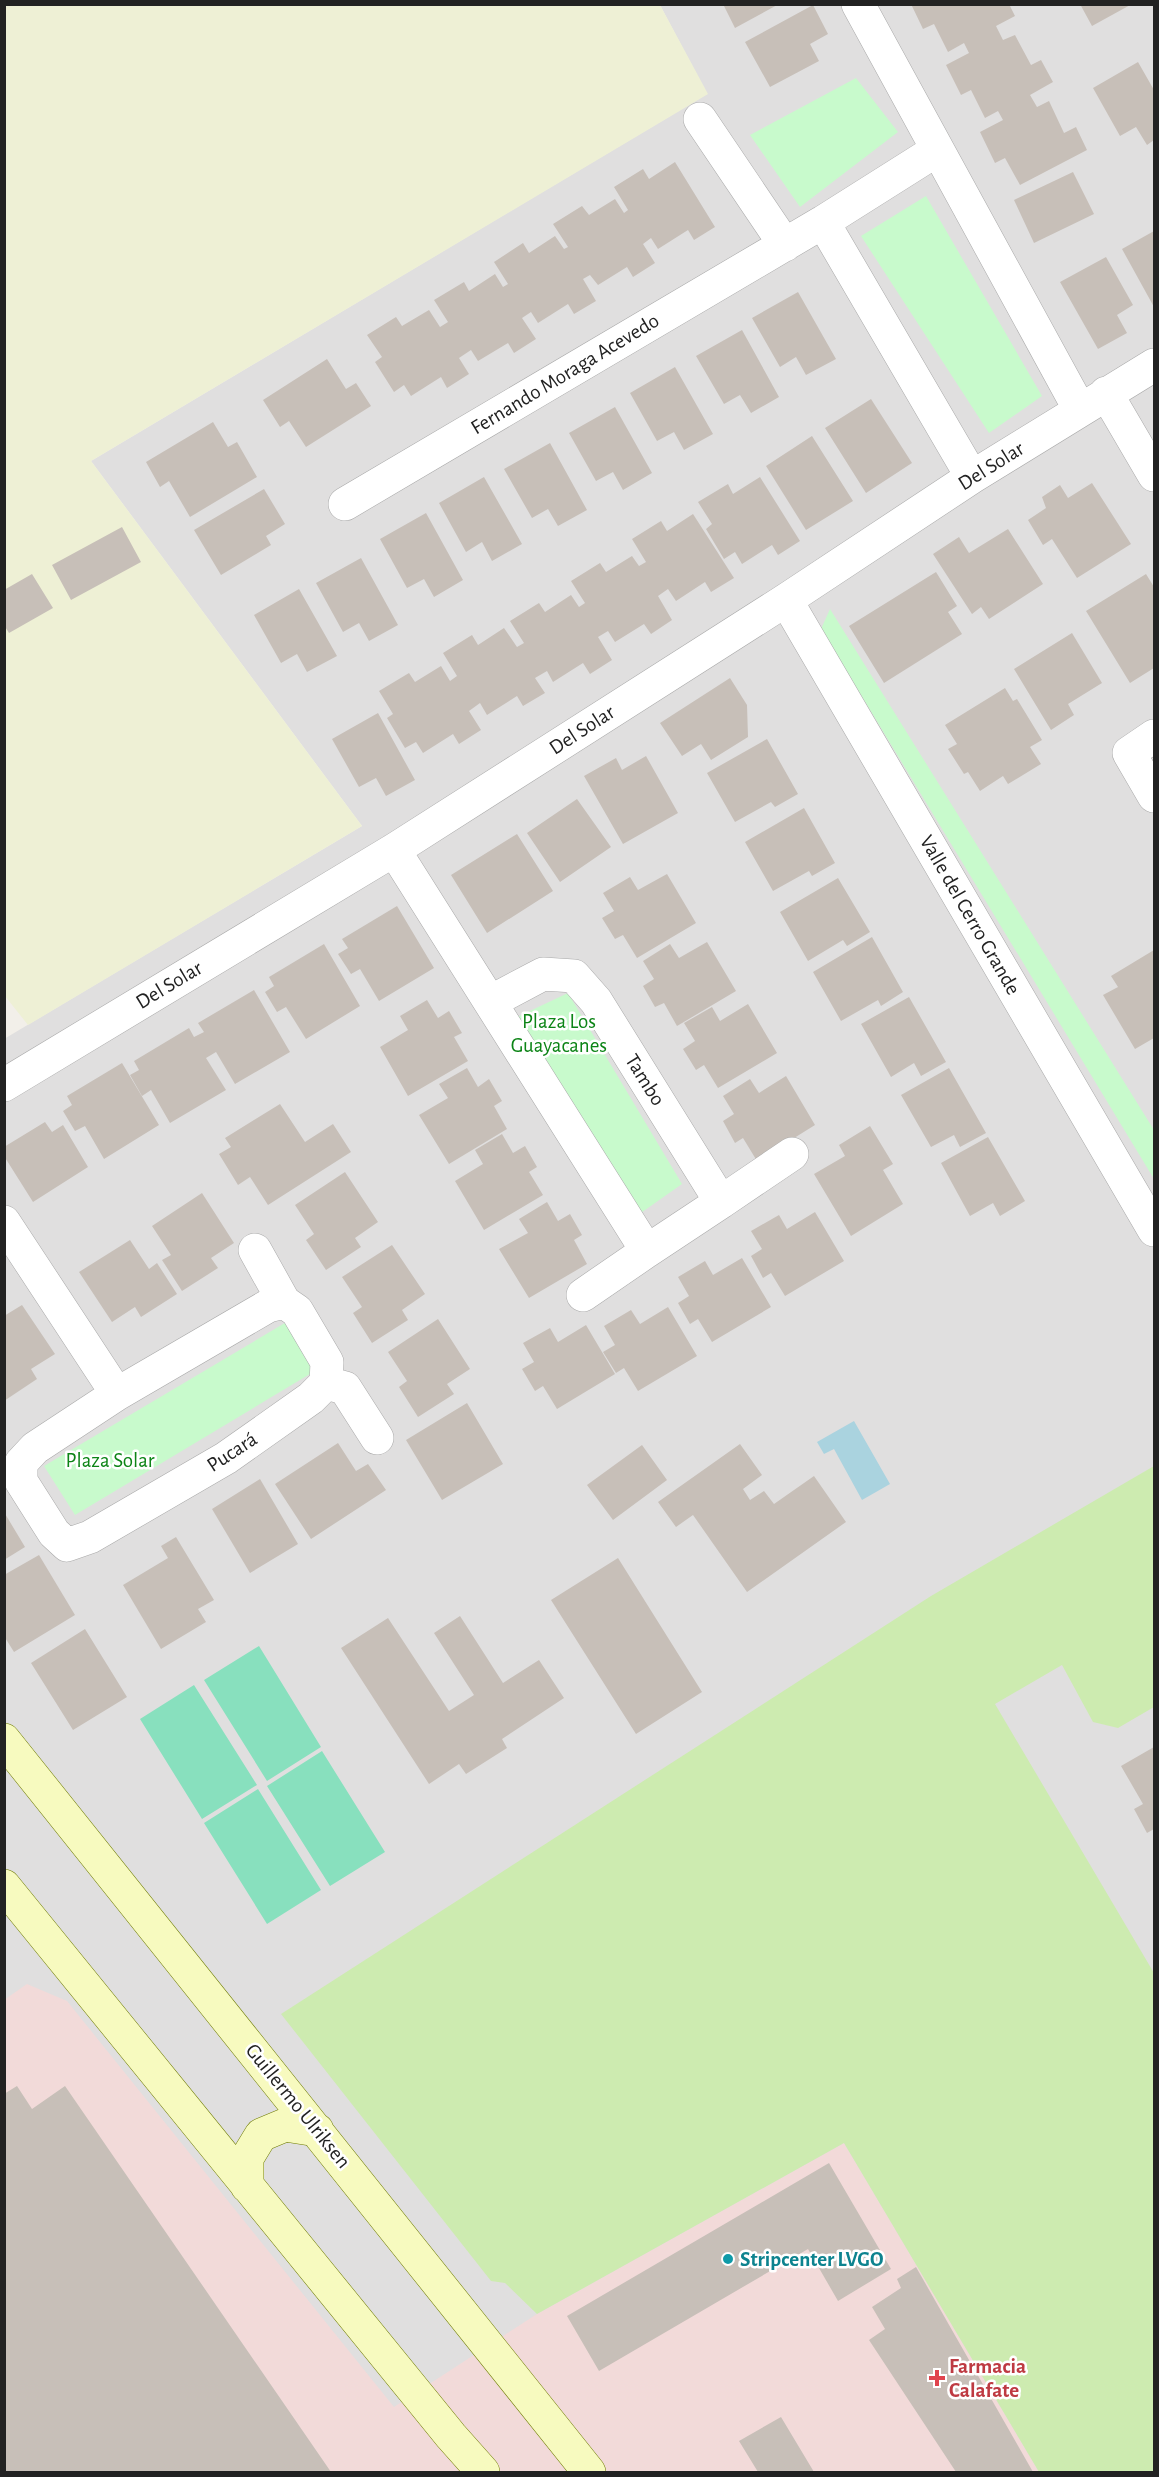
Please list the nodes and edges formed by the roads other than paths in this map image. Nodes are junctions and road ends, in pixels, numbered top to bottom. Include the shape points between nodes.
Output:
1 (858, 4) edge
2 (700, 120) dead end
3 (937, 150) junction
4 (823, 222) junction
5 (785, 245) junction
6 (1155, 365) edge
7 (1093, 401) junction
8 (1155, 475) edge
9 (972, 477) junction
10 (345, 504) dead end
11 (786, 600) junction
12 (1155, 736) edge
13 (1155, 796) edge
14 (394, 850) junction
15 (490, 1002) junction
16 (4, 1085) edge
17 (792, 1154) dead end
18 (721, 1203) junction
19 (4, 1222) edge
20 (1155, 1230) edge
21 (255, 1250) dead end
22 (647, 1251) junction
23 (583, 1295) dead end
24 (284, 1302) junction
25 (326, 1383) junction
26 (117, 1394) junction
27 (377, 1438) dead end
28 (4, 1740) edge
29 (4, 1886) edge
30 (317, 2130) junction
31 (247, 2186) junction
32 (483, 2472) edge
33 (589, 2472) edge

1 - 3 street
2 - 5 street
3 - 4 street, Fernando Moraga Acevedo
3 - 7 street
4 - 5 street, Fernando Moraga Acevedo
4 - 9 street
5 - 10 street, Fernando Moraga Acevedo
6 - 7 street, Del Solar
7 - 8 street
7 - 9 street, Del Solar
9 - 11 street, Del Solar
11 - 14 street, Del Solar
11 - 20 street, Valle del Cerro Grande
12 - 13 street via 1129,753
14 - 15 street
14 - 16 street, Del Solar
15 - 18 street, Tambo via 543,974 574,976 596,1001
15 - 22 street
17 - 18 street
18 - 22 street
19 - 26 street
21 - 24 street
22 - 23 street
24 - 25 street via 297,1311 327,1362
24 - 26 street, Pucará via 268,1306
25 - 26 street, Pucará via 312,1398 226,1458 90,1537 67,1545 54,1533 21,1481 21,1463 35,1448
25 - 27 street via 345,1388
28 - 30 main road, Guillermo Ulriksen
29 - 31 main road
30 - 31 main road via 285,2125 261,2135 247,2158
30 - 33 main road, Guillermo Ulriksen
31 - 32 main road

